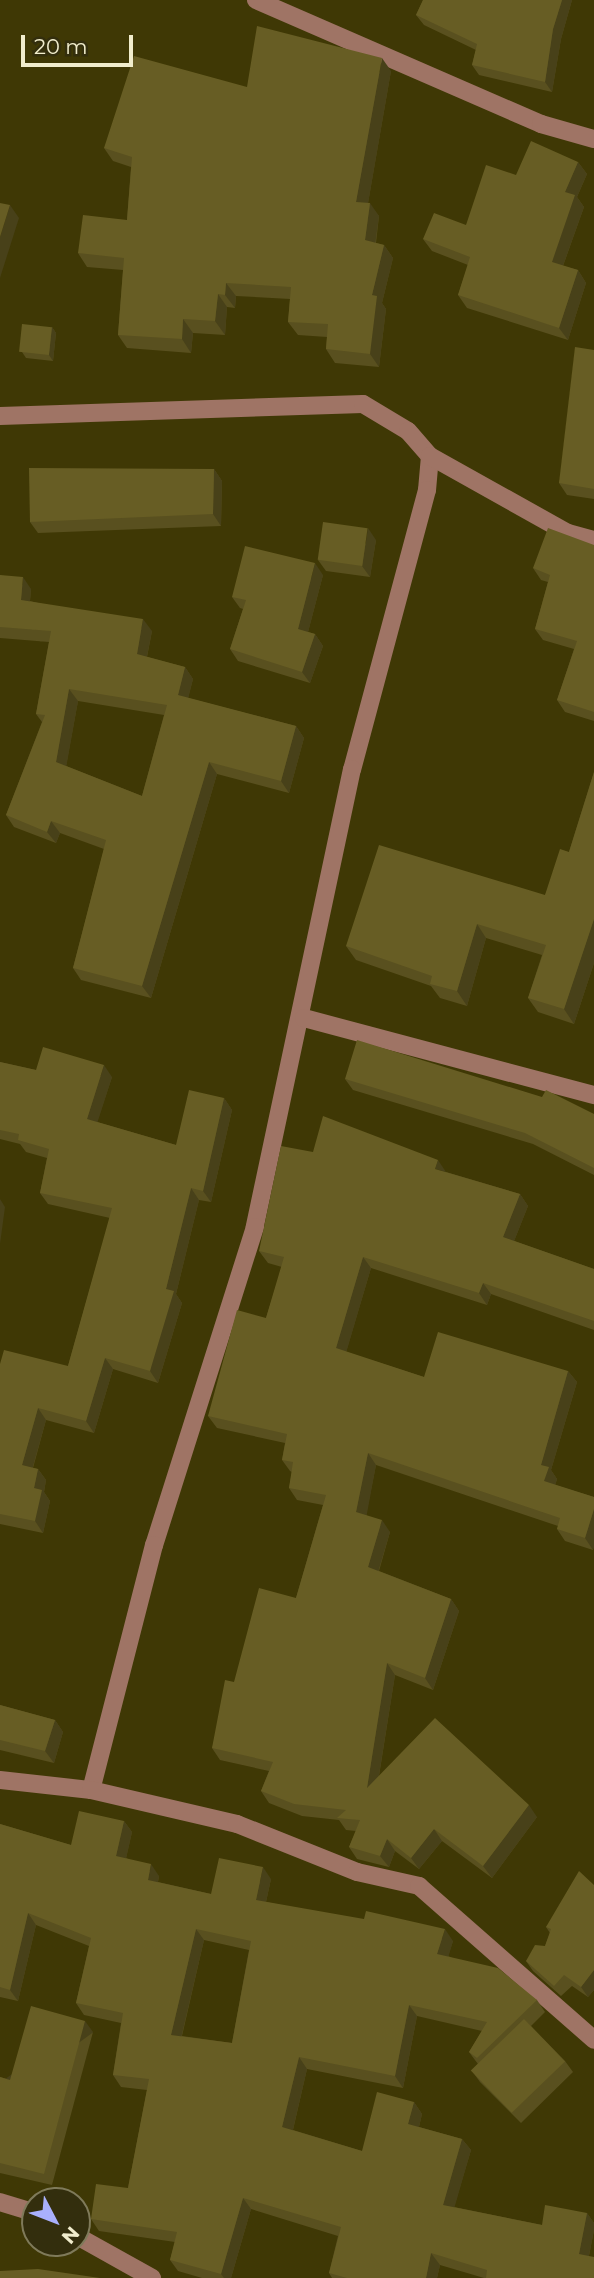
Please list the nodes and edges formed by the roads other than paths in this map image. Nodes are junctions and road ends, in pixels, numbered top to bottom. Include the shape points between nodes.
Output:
1 (256, 0) edge
2 (594, 139) edge
3 (0, 416) edge
4 (430, 456) junction
5 (594, 540) edge
6 (304, 1018) junction
7 (594, 1095) edge
8 (0, 1780) edge
9 (91, 1790) junction
10 (594, 2040) edge
11 (0, 2202) edge
12 (21, 2209) edge
13 (91, 2244) edge
14 (152, 2278) edge

1 - 2 street via 541,124
3 - 4 street via 363,404 408,431
4 - 5 street via 568,533
4 - 6 street via 427,490 352,769
6 - 7 street
6 - 9 street via 255,1227 154,1545
8 - 9 street
9 - 10 street via 237,1824 357,1872 419,1886
11 - 12 street
13 - 14 street

